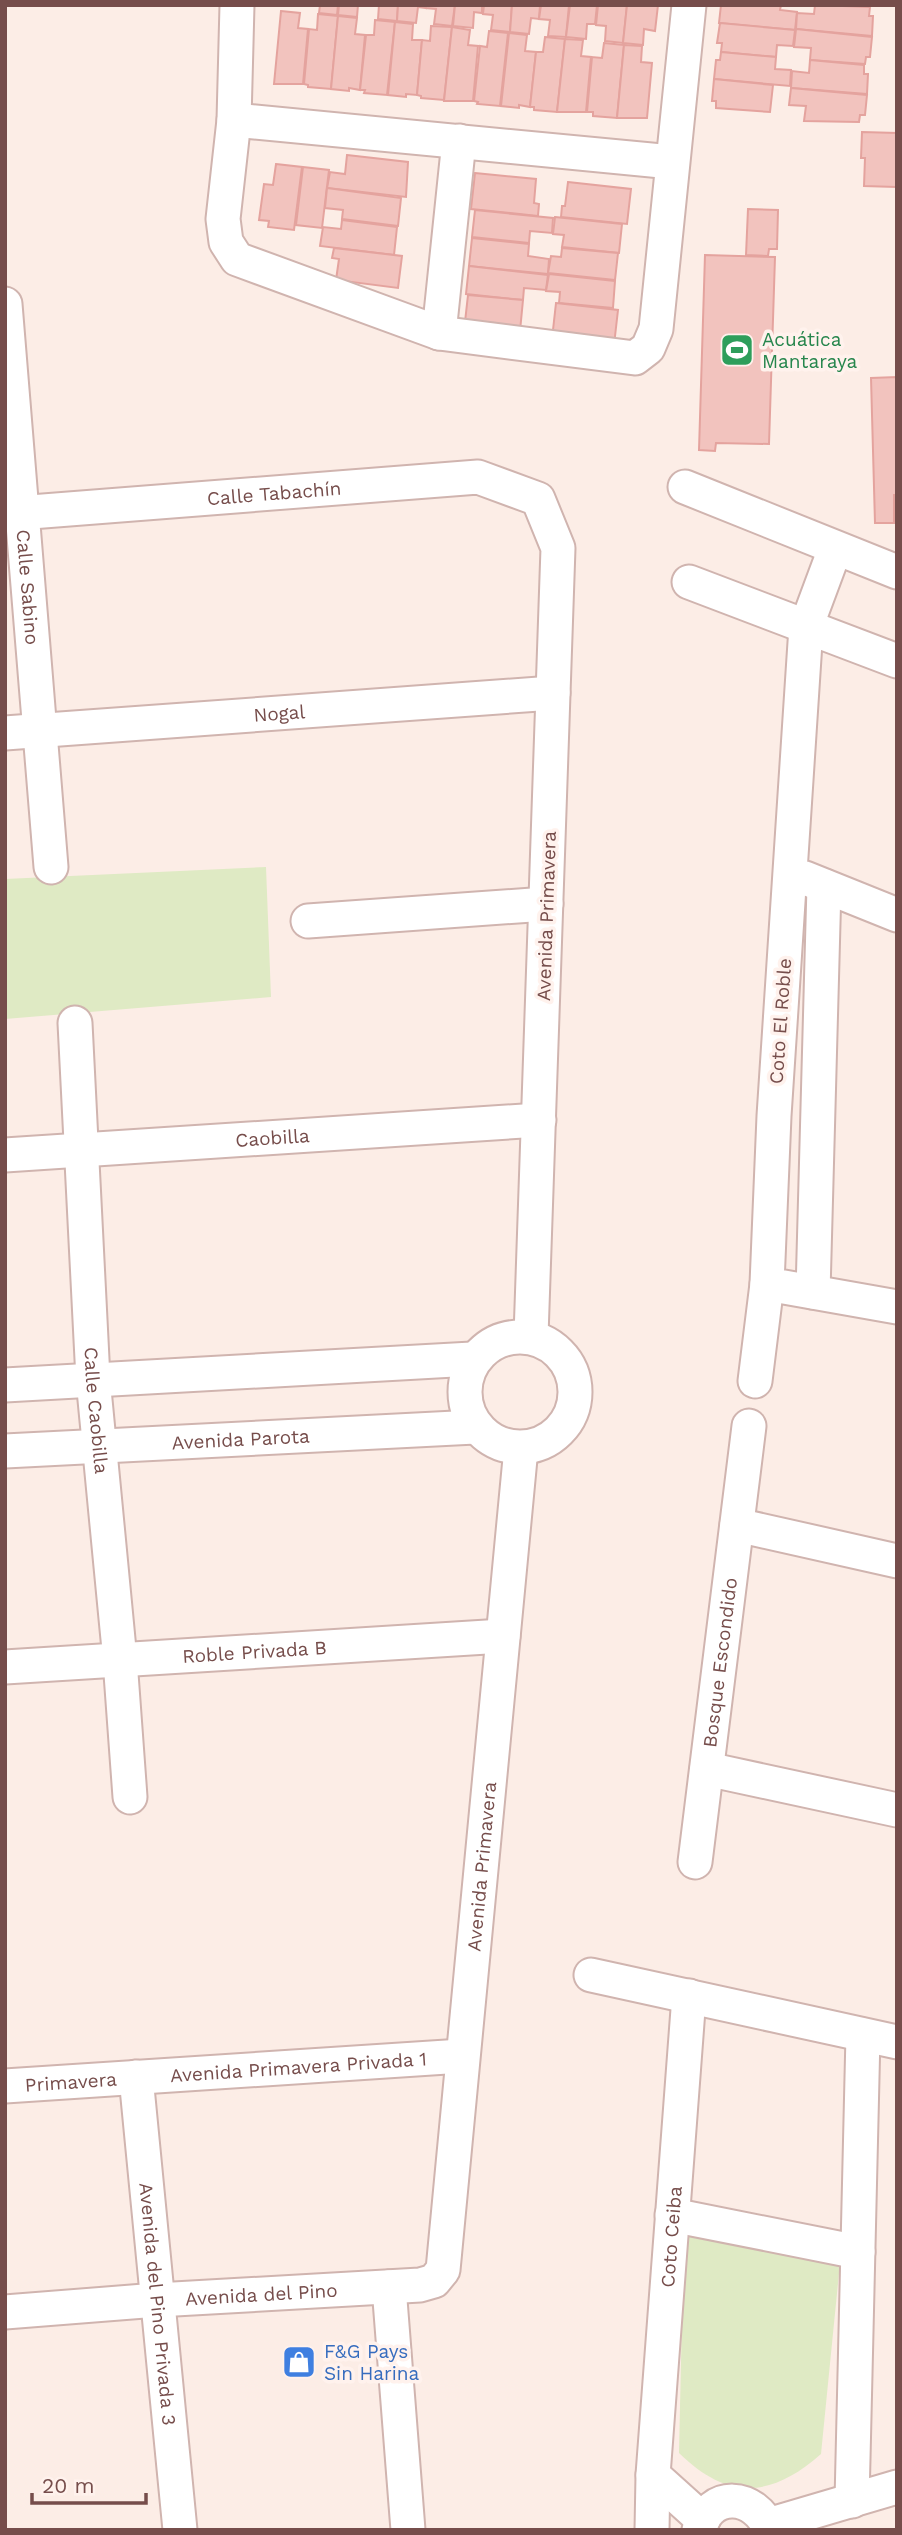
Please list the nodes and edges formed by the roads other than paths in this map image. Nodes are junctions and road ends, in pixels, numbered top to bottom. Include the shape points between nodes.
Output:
1 (237, 5) edge
2 (689, 5) edge
3 (234, 120) junction
4 (459, 141) junction
5 (672, 162) junction
6 (6, 319) edge
7 (439, 332) junction
8 (685, 487) dead end
9 (538, 499) joint
10 (15, 514) edge
11 (835, 549) junction
12 (897, 572) edge
13 (689, 582) dead end
14 (806, 627) junction
15 (897, 661) edge
16 (553, 693) junction
17 (42, 730) junction
18 (5, 733) edge
19 (51, 867) dead end
20 (790, 873) junction
21 (824, 886) junction
22 (546, 904) junction
23 (897, 915) edge
24 (308, 921) dead end
25 (75, 1023) dead end
26 (539, 1120) junction
27 (82, 1150) junction
28 (5, 1155) edge
29 (766, 1284) junction
30 (813, 1292) junction
31 (897, 1307) edge
32 (531, 1336) junction
33 (472, 1359) junction
34 (93, 1379) junction
35 (755, 1381) dead end
36 (5, 1385) edge
37 (749, 1426) dead end
38 (475, 1427) junction
39 (99, 1445) junction
40 (521, 1448) junction
41 (5, 1451) edge
42 (737, 1525) junction
43 (897, 1561) edge
44 (503, 1636) junction
45 (120, 1660) junction
46 (5, 1667) edge
47 (707, 1769) junction
48 (130, 1797) dead end
49 (897, 1811) edge
50 (695, 1862) dead end
51 (591, 1975) dead end
52 (689, 1996) junction
53 (863, 2035) junction
54 (897, 2042) edge
55 (462, 2056) junction
56 (136, 2077) junction
57 (5, 2086) edge
58 (672, 2215) junction
59 (858, 2252) junction
60 (435, 2281) joint
61 (389, 2287) junction
62 (157, 2300) junction
63 (5, 2312) edge
64 (653, 2475) junction
65 (897, 2487) edge
66 (852, 2501) junction
67 (701, 2525) edge
68 (769, 2527) edge
69 (180, 2530) edge
70 (408, 2530) edge
71 (652, 2530) edge

1 - 3 street
2 - 5 street
3 - 4 street
3 - 7 street via 223,219 226,242 237,259
4 - 5 street
4 - 7 street
5 - 7 street via 656,329 648,348 635,358
6 - 10 street, Calle Sabino
8 - 11 street
9 - 10 street, Calle Tabachín via 478,477
9 - 16 street, Avenida Primavera via 558,548
10 - 17 street, Calle Sabino
11 - 12 street
11 - 14 street
13 - 14 street
14 - 15 street
14 - 20 street, Coto El Roble
16 - 17 street, Nogal
16 - 22 street, Avenida Primavera
17 - 18 street, Nogal
17 - 19 street, Calle Sabino
20 - 21 street
20 - 29 street, Coto El Roble
21 - 23 street
21 - 30 street
22 - 24 street
22 - 26 street, Avenida Primavera
25 - 27 street, Calle Caobilla
26 - 27 street, Caobilla
26 - 32 street, Avenida Primavera
27 - 28 street, Caobilla
27 - 34 street, Calle Caobilla
29 - 30 street
29 - 35 street, Coto El Roble
30 - 31 street
32 - 33 street via 498,1339
32 - 40 street via 553,1346 568,1363 576,1385 573,1408 562,1429 543,1442
33 - 34 street
33 - 38 street via 463,1393
34 - 36 street
34 - 39 street, Calle Caobilla
37 - 42 street, Bosque Escondido
38 - 39 street, Avenida Parota
38 - 40 street via 496,1443
39 - 41 street, Avenida Parota
39 - 45 street, Calle Caobilla
40 - 44 street, Avenida Primavera
42 - 43 street
42 - 47 street, Bosque Escondido
44 - 45 street, Roble Privada B
44 - 55 street, Avenida Primavera
45 - 46 street, Roble Privada B
45 - 48 street, Calle Caobilla
47 - 49 street, Bosque Escondido
47 - 50 street
51 - 52 street
52 - 53 street
52 - 58 street, Coto Ceiba
53 - 54 street
53 - 59 street
55 - 56 street, Avenida Primavera Privada 1
55 - 60 street, Avenida Primavera via 443,2270
56 - 57 street, Primavera
56 - 62 street, Avenida del Pino Privada 3
58 - 59 street
58 - 64 street, Coto Ceiba
59 - 66 street
60 - 61 street, Avenida del Pino
61 - 62 street, Avenida del Pino
61 - 70 street
62 - 63 street, Avenida del Pino
62 - 69 street, Avenida del Pino Privada 3
64 - 67 street
64 - 71 street, Coto Ceiba
65 - 66 street
66 - 68 street
67 - 68 street via 716,2505 736,2501 754,2506

